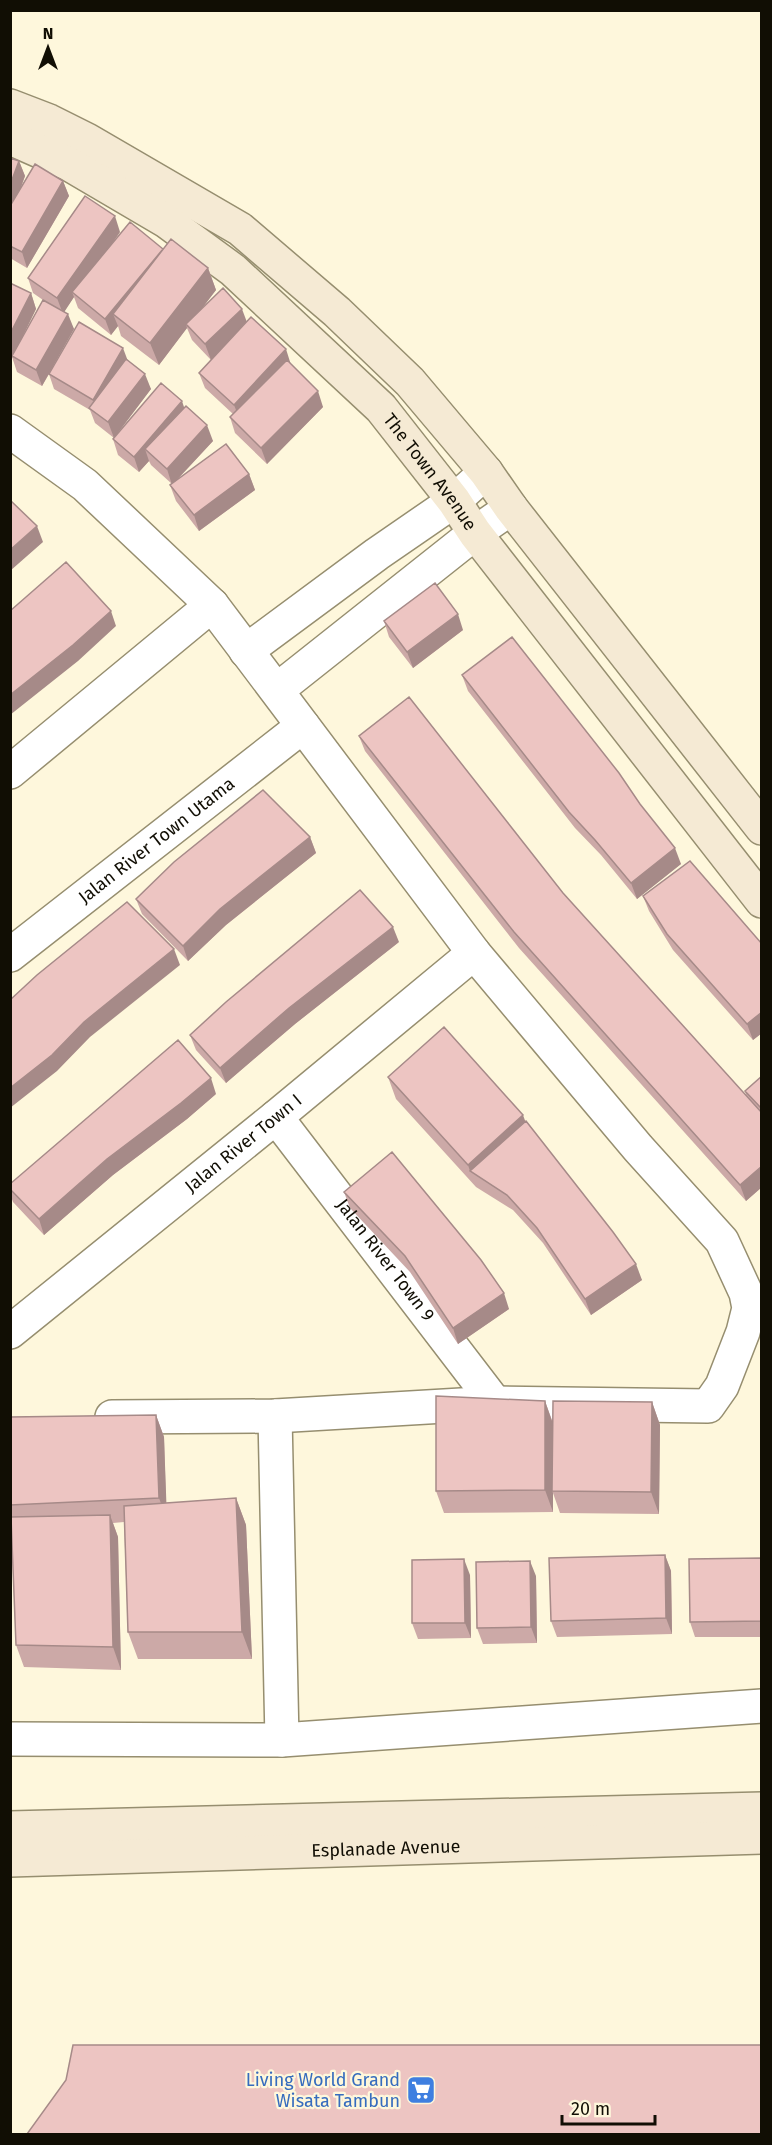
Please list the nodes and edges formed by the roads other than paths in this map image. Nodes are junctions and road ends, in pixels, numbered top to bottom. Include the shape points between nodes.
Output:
1 (10, 106) edge
2 (10, 138) edge
3 (10, 432) edge
4 (486, 472) junction
5 (454, 501) junction
6 (511, 508) junction
7 (475, 532) junction
8 (212, 605) junction
9 (246, 651) junction
10 (277, 690) junction
11 (303, 726) junction
12 (10, 772) edge
13 (762, 828) edge
14 (762, 901) edge
15 (474, 953) junction
16 (10, 955) edge
17 (276, 1117) junction
18 (10, 1332) edge
19 (495, 1403) junction
20 (275, 1416) junction
21 (80, 1418) edge
22 (762, 1706) edge
23 (10, 1739) edge
24 (282, 1740) junction
25 (762, 1809) edge
26 (10, 1828) edge
27 (762, 1838) edge
28 (10, 1860) edge

1 - 4 street via 87,140 240,229 337,312 410,382
2 - 5 street, The Town Avenue via 69,164 166,221 233,270 381,408
3 - 8 street via 85,485
4 - 5 street
4 - 6 street
5 - 7 street, The Town Avenue
5 - 9 street
6 - 7 street
6 - 13 street
7 - 10 street
7 - 14 street, The Town Avenue
8 - 9 street
8 - 12 street
9 - 10 street
10 - 11 street
11 - 15 street
11 - 16 street, Jalan River Town Utama
15 - 17 street, Jalan River Town I
15 - 19 street via 722,1241 749,1308 722,1386 708,1406
17 - 18 street, Jalan River Town I
17 - 19 street, Jalan River Town 9
19 - 20 street
20 - 21 street
20 - 24 street
22 - 24 street
23 - 24 street
25 - 26 street, Esplanade Avenue
27 - 28 street, Esplanade Avenue

